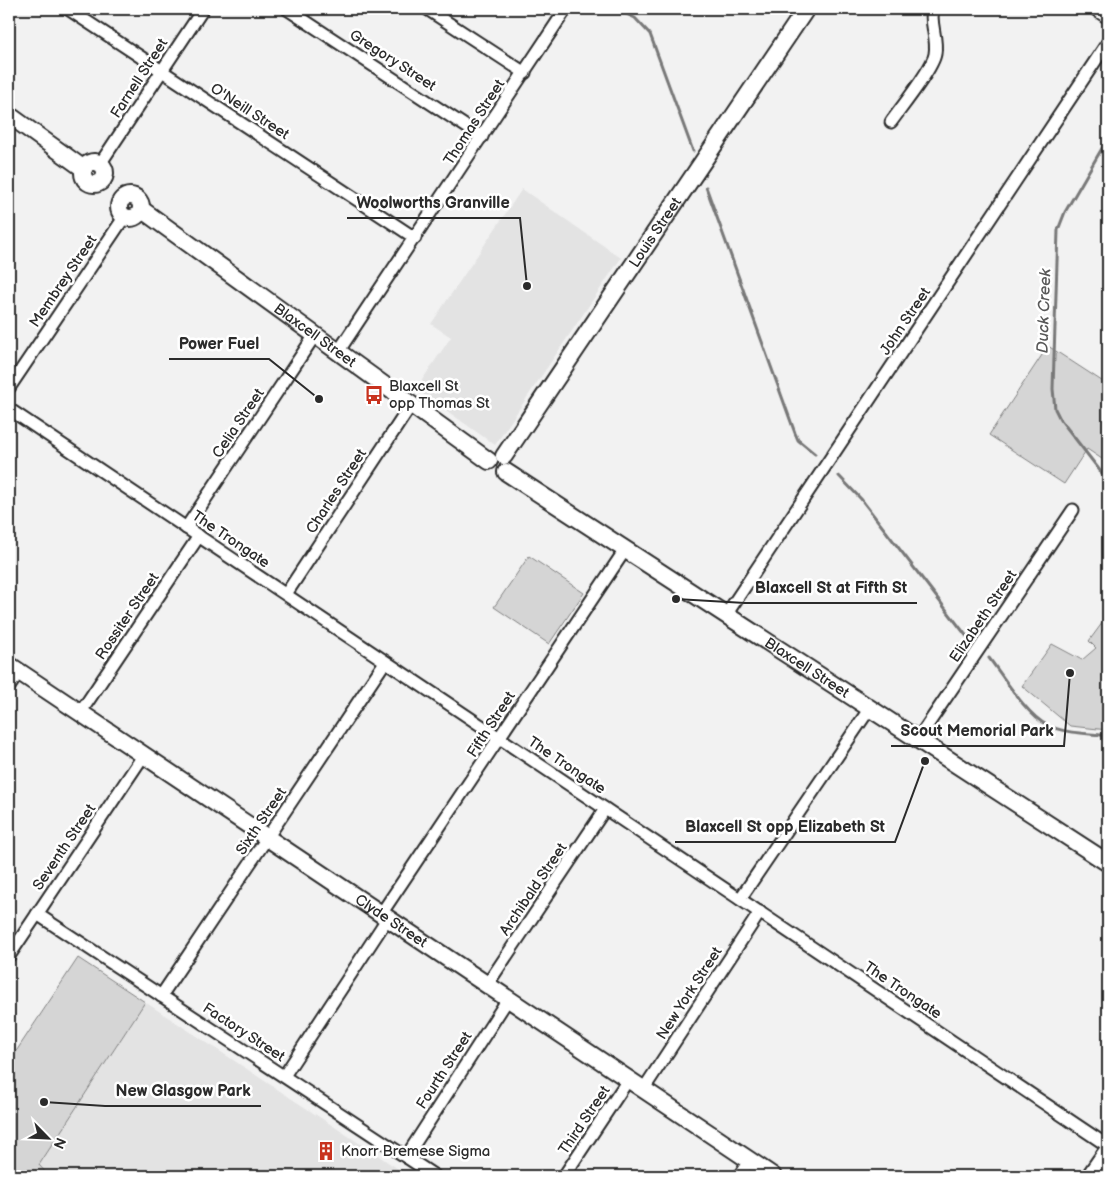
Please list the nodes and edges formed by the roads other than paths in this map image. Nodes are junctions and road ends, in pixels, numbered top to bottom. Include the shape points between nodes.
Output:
1 (68, 9) edge
2 (203, 9) edge
3 (287, 9) edge
4 (427, 9) edge
5 (566, 9) edge
6 (806, 9) edge
7 (933, 9) edge
8 (1099, 9) edge
9 (1108, 14) edge
10 (1108, 42) edge
11 (162, 70) junction
12 (525, 72) junction
13 (9, 115) edge
14 (891, 122) dead end
15 (482, 137) junction
16 (95, 171) junction
17 (124, 198) junction
18 (141, 209) junction
19 (125, 216) junction
20 (415, 238) junction
21 (315, 335) junction
22 (338, 352) junction
23 (9, 388) edge
24 (412, 405) junction
25 (9, 409) edge
26 (499, 463) junction
27 (1073, 510) dead end
28 (186, 528) junction
29 (199, 536) junction
30 (625, 550) junction
31 (286, 594) junction
32 (726, 615) junction
33 (385, 662) junction
34 (14, 669) edge
35 (9, 687) edge
36 (870, 708) junction
37 (80, 713) junction
38 (500, 738) junction
39 (918, 739) junction
40 (144, 756) junction
41 (605, 809) junction
42 (268, 839) junction
43 (1108, 863) edge
44 (740, 899) junction
45 (760, 912) junction
46 (37, 914) junction
47 (384, 917) junction
48 (9, 956) edge
49 (487, 986) junction
50 (162, 996) junction
51 (508, 999) junction
52 (284, 1076) junction
53 (628, 1080) junction
54 (643, 1090) junction
55 (1108, 1146) edge
56 (1108, 1150) edge
57 (406, 1157) junction
58 (749, 1161) junction
59 (435, 1176) edge
60 (564, 1176) edge
61 (739, 1176) edge
62 (773, 1176) edge
63 (1090, 1176) edge

1 - 11 street, O'Neill Street
2 - 11 street, Farnell Street
3 - 15 street, Gregory Street
4 - 12 street
5 - 12 street, Thomas Street
6 - 26 street, Louis Street
7 - 14 street via 931,15 937,41 935,57
8 - 9 street
10 - 32 street, John Street
11 - 16 street, Farnell Street
11 - 20 street, O'Neill Street
12 - 15 street, Thomas Street
13 - 16 street
15 - 20 street, Thomas Street
16 - 17 street
17 - 18 street via 136,198
17 - 19 street via 120,207
18 - 19 street via 134,217
18 - 21 street, Blaxcell Street
19 - 23 street, Membrey Street
20 - 22 street, Thomas Street
21 - 22 street, Blaxcell Street
21 - 28 street, Celia Street
22 - 24 street, Blaxcell Street
24 - 26 street, Blaxcell Street
24 - 31 street, Charles Street
25 - 28 street, The Trongate
26 - 30 street, Blaxcell Street
27 - 39 street, Elizabeth Street
28 - 29 street, The Trongate
29 - 31 street, The Trongate
29 - 37 street, Rossiter Street
30 - 32 street, Blaxcell Street
30 - 38 street, Fifth Street
31 - 33 street, The Trongate
32 - 36 street, Blaxcell Street
33 - 38 street, The Trongate
33 - 42 street, Sixth Street
34 - 35 street
34 - 37 street, Clyde Street
36 - 39 street, Blaxcell Street
36 - 44 street
37 - 40 street, Clyde Street
38 - 41 street, The Trongate
38 - 47 street, Fifth Street
39 - 43 street, Blaxcell Street
40 - 42 street, Clyde Street
40 - 46 street, Seventh Street
41 - 44 street, The Trongate
41 - 49 street, Archibald Street
42 - 47 street, Clyde Street
42 - 50 street, Sixth Street
44 - 45 street, The Trongate
45 - 54 street, New York Street
45 - 55 street, The Trongate
46 - 48 street, Seventh Street
46 - 50 street, Factory Street
47 - 49 street, Clyde Street
47 - 52 street, Fifth Street
49 - 51 street, Clyde Street
50 - 52 street, Factory Street
51 - 53 street, Clyde Street
51 - 57 street, Fourth Street
52 - 57 street, Factory Street
53 - 54 street, Clyde Street
53 - 60 street, Third Street
54 - 58 street, Clyde Street
56 - 63 street
57 - 59 street, Factory Street
58 - 61 street
58 - 62 street, Clyde Street

